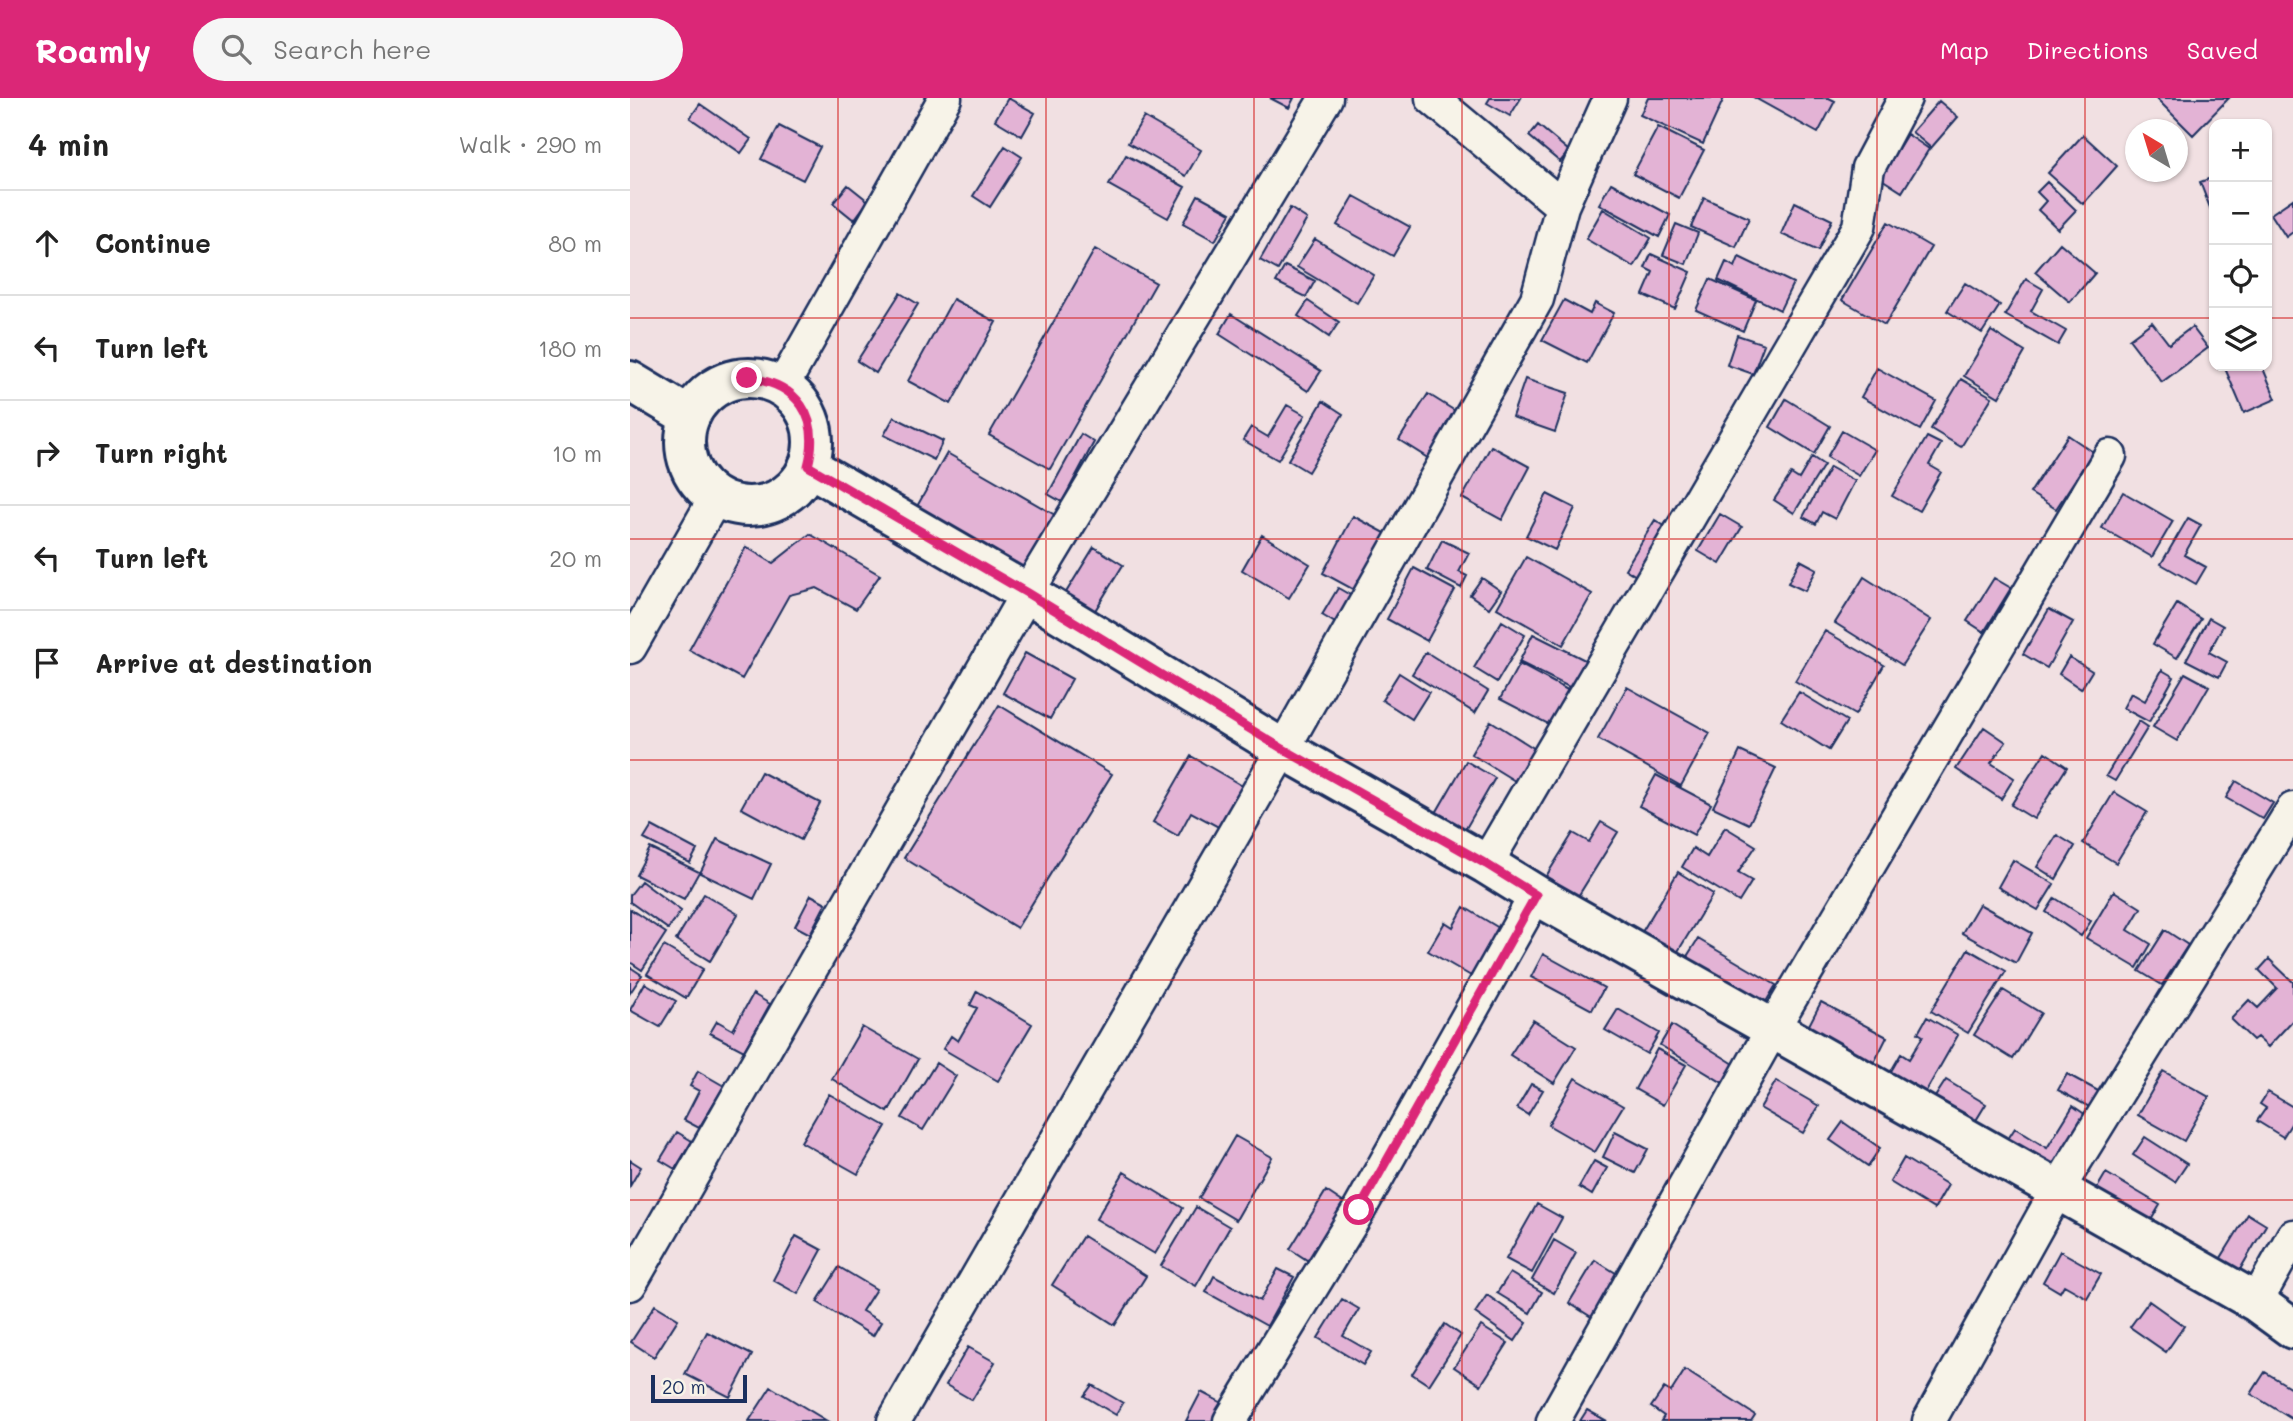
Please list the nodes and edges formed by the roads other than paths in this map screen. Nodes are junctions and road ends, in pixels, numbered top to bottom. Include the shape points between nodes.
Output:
1 (945, 98) edge
2 (1326, 98) edge
3 (1432, 98) edge
4 (1610, 98) edge
5 (1905, 98) edge
6 (1562, 206) junction
7 (630, 381) edge
8 (782, 387) junction
9 (690, 417) junction
10 (2110, 456) dead end
11 (808, 466) junction
12 (716, 497) junction
13 (1027, 593) junction
14 (630, 647) edge
15 (1283, 749) junction
16 (2293, 810) edge
17 (1486, 864) junction
18 (1536, 895) junction
19 (1773, 1028) junction
20 (2058, 1189) junction
21 (2293, 1236) edge
22 (630, 1284) edge
23 (2256, 1302) junction
24 (2293, 1329) edge
25 (894, 1421) edge
26 (1230, 1421) edge
27 (1553, 1421) edge
28 (1929, 1421) edge

1 - 8 street
2 - 13 street
3 - 6 street
4 - 6 street
5 - 17 street via 1868,168 1859,227
6 - 15 street via 1537,299
7 - 9 main road
8 - 9 main road via 765,380 729,381 699,401
8 - 11 main road via 807,413 813,449
9 - 12 main road via 686,453 702,485
10 - 19 street
11 - 12 main road via 799,482 769,502 733,504
11 - 13 main road
12 - 14 street
13 - 15 main road
13 - 22 street
15 - 17 main road
15 - 25 street
16 - 20 street
17 - 18 main road
18 - 19 main road
18 - 26 street via 1359,1210
19 - 20 main road
19 - 27 street
20 - 23 main road
20 - 28 street
21 - 23 street
23 - 24 main road

